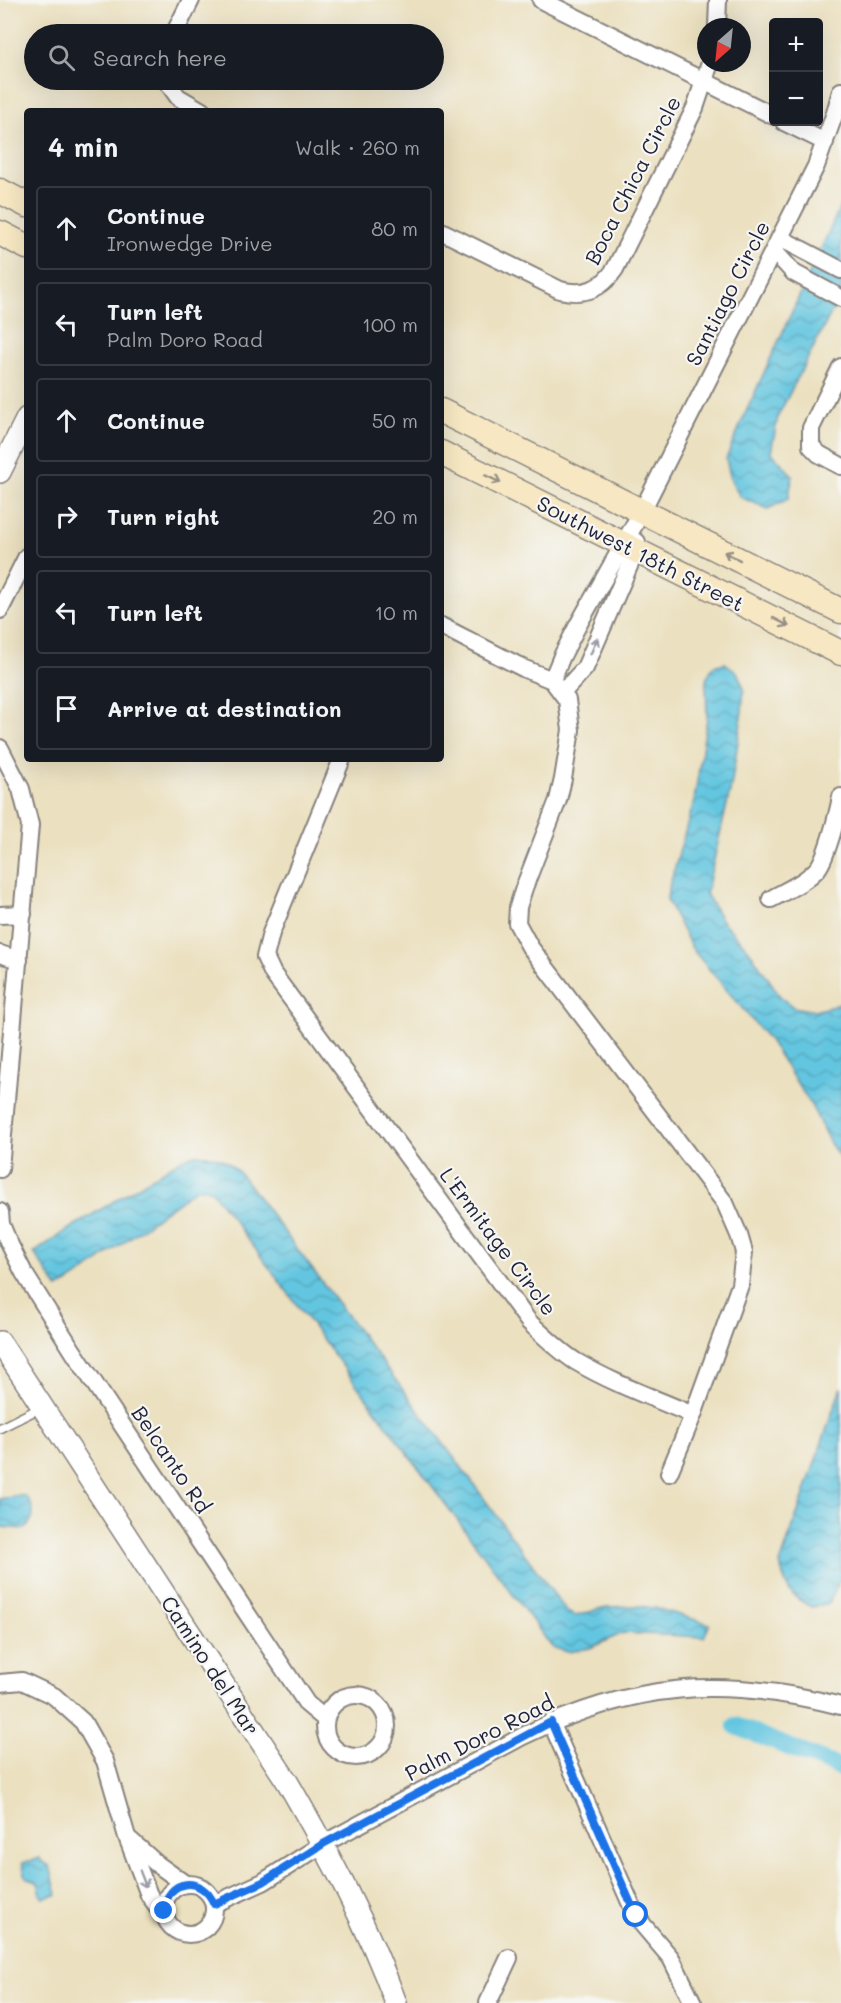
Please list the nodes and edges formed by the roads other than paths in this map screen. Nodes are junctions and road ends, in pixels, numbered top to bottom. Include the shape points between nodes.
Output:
1 (191, 0) edge
2 (541, 0) edge
3 (718, 0) edge
4 (717, 18) edge
5 (179, 24) edge
6 (708, 72) edge
7 (705, 82) junction
8 (172, 90) edge
9 (841, 91) edge
10 (197, 108) edge
11 (769, 114) edge
12 (792, 126) edge
13 (825, 142) junction
14 (0, 191) edge
15 (24, 203) edge
16 (444, 232) edge
17 (0, 233) edge
18 (777, 244) junction
19 (24, 245) edge
20 (841, 270) edge
21 (841, 298) edge
22 (841, 367) edge
23 (444, 412) edge
24 (24, 424) edge
25 (444, 454) edge
26 (841, 466) edge
27 (0, 472) edge
28 (642, 511) junction
29 (630, 547) junction
30 (24, 562) edge
31 (0, 610) edge
32 (841, 610) edge
33 (444, 628) edge
34 (841, 652) edge
35 (557, 687) junction
36 (0, 748) edge
37 (341, 762) edge
38 (841, 797) edge
39 (771, 899) dead end
40 (23, 914) junction
41 (0, 915) edge
42 (0, 954) edge
43 (19, 960) junction
44 (0, 1169) edge
45 (0, 1212) edge
46 (0, 1342) edge
47 (43, 1407) junction
48 (693, 1415) junction
49 (0, 1428) edge
50 (669, 1473) dead end
51 (0, 1683) edge
52 (841, 1706) edge
53 (325, 1719) dead end
54 (551, 1722) junction
55 (127, 1837) junction
56 (323, 1844) junction
57 (185, 1884) junction
58 (214, 1904) junction
59 (166, 1918) junction
60 (509, 1958) dead end
61 (396, 2003) edge
62 (488, 2003) edge
63 (693, 2003) edge

1 - 5 street
2 - 7 street
3 - 4 street
6 - 7 street, Boca Chica Circle
7 - 11 street
7 - 16 street, Boca Chica Circle via 615,269 598,287 586,292 560,290
8 - 10 street
9 - 13 street, Santiago Circle
12 - 13 street
13 - 18 street, Santiago Circle
14 - 15 main road
17 - 19 main road
18 - 20 street
18 - 21 street via 802,279
18 - 28 street, Santiago Circle
22 - 26 street via 811,428 811,446
23 - 28 main road, Southwest 18th Street
24 - 27 street
25 -> 29 main road, Southwest 18th Street
28 - 29 street
32 -> 28 main road, Southwest 18th Street
29 -> 34 main road, Southwest 18th Street
29 - 35 street via 573,635
35 -> 29 street via 585,668
30 - 31 street
33 - 35 street
35 - 48 street via 567,700 571,730 563,779 524,888 517,923 530,947 725,1203 739,1235 744,1252 740,1286
36 - 40 street via 21,789 30,825
37 - 48 street, L'Ermitage Circle via 271,933 265,957 273,974 529,1322 574,1360
38 - 39 street via 818,867
40 - 41 street
40 - 43 street
42 - 43 street
43 - 44 street
45 - 53 street, Belcanto Rd via 13,1252 73,1351 307,1704
46 - 47 street, Camino del Mar
47 - 49 lane
47 - 56 street, Camino del Mar via 288,1783
48 - 50 street
51 - 55 street via 22,1682 54,1696 83,1722 105,1761
52 - 54 street, Palm Doro Road via 776,1692 685,1688 593,1706
54 - 56 street, Palm Doro Road
54 - 63 street via 633,1909 671,1958
55 - 57 street
55 -> 59 street via 149,1895
56 - 58 street, Palm Doro Road via 263,1882
56 - 61 street, Camino del Mar via 360,1917
57 - 58 street via 206,1890
57 - 59 street via 168,1896
58 - 59 street via 211,1920 199,1932 183,1933
60 - 62 street

